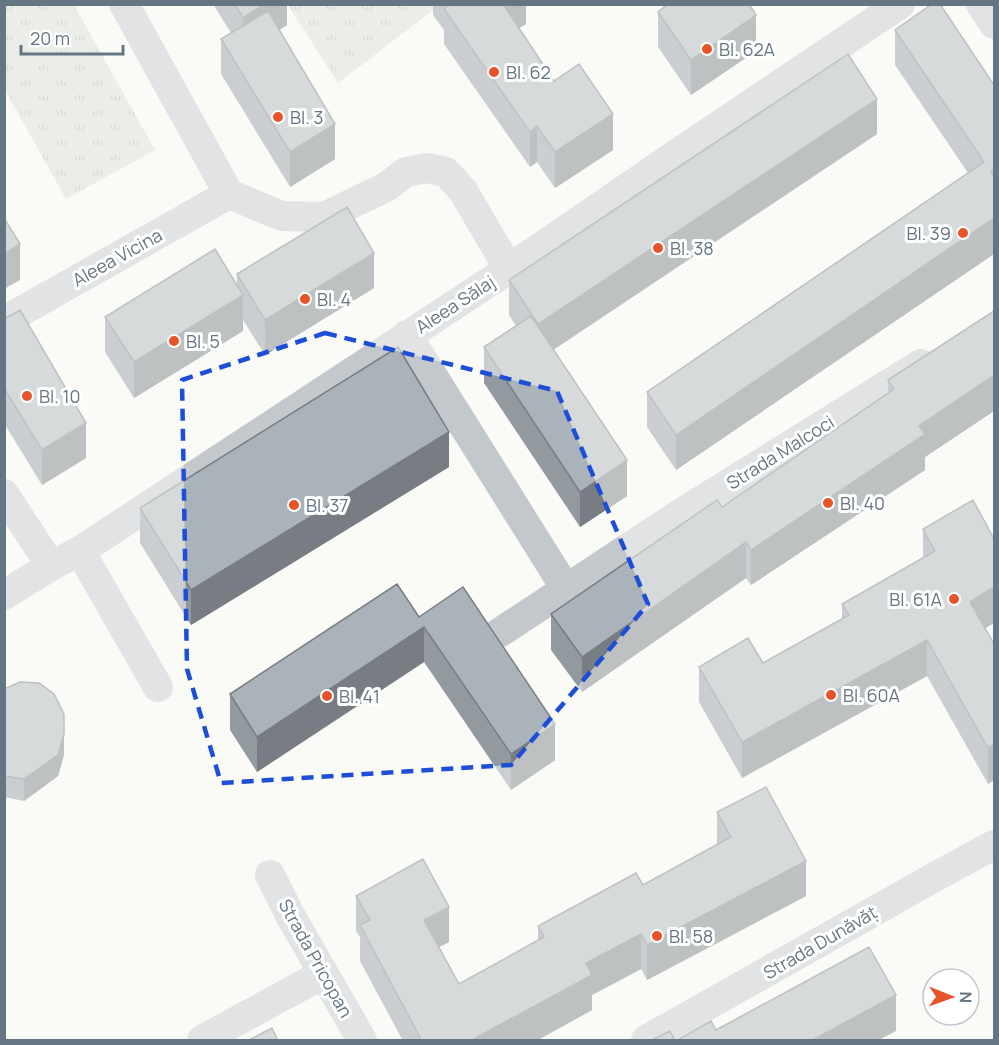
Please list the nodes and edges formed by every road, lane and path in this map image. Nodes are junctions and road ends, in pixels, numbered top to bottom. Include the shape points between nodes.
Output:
1 (124, 4) edge
2 (900, 4) edge
3 (981, 4) edge
4 (994, 24) edge
5 (229, 194) junction
6 (509, 269) junction
7 (4, 321) edge
8 (408, 335) junction
9 (944, 349) edge
10 (4, 494) edge
11 (80, 550) junction
12 (51, 566) junction
13 (566, 589) junction
14 (4, 595) edge
15 (499, 633) dead end
16 (158, 687) dead end
17 (994, 845) edge
18 (270, 875) dead end
19 (323, 974) junction
20 (202, 1041) edge
21 (362, 1041) edge
22 (646, 1041) edge

1 - 5 street
2 - 6 street, Aleea Sălaj
3 - 4 street
5 - 6 street via 282,216 324,217 386,187 406,172 428,168 446,172 463,191
5 - 7 street, Aleea Vicina
6 - 8 street, Aleea Sălaj
8 - 11 street, Aleea Sălaj
8 - 13 street
9 - 13 street, Strada Malcoci
10 - 12 street
11 - 12 street, Aleea Sălaj
11 - 16 street
12 - 14 street, Aleea Sălaj
13 - 15 street, Strada Malcoci
17 - 22 street, Strada Dunăvăț
18 - 19 street, Strada Pricopan
19 - 20 street
19 - 21 street, Strada Pricopan

